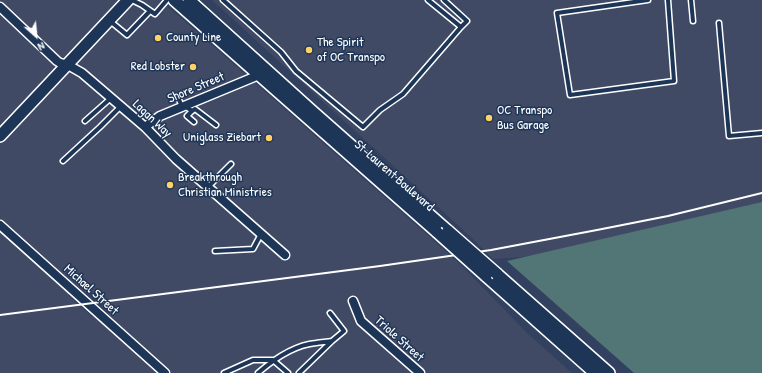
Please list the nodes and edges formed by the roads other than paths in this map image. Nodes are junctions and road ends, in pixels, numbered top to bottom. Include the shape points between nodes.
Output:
1 (128, 0) edge
2 (132, 0) edge
3 (167, 0) edge
4 (174, 0) edge
5 (189, 0) edge
6 (223, 0) edge
7 (428, 0) edge
8 (444, 0) edge
9 (648, 0) edge
10 (668, 0) edge
11 (690, 0) edge
12 (0, 7) edge
13 (150, 11) junction
14 (109, 20) junction
15 (693, 21) dead end
16 (719, 23) dead end
17 (461, 27) junction
18 (68, 65) junction
19 (259, 75) junction
20 (178, 97) dead end
21 (112, 98) junction
22 (121, 106) junction
23 (183, 106) junction
24 (192, 111) junction
25 (85, 121) dead end
26 (194, 122) dead end
27 (216, 125) dead end
28 (145, 127) junction
29 (762, 133) edge
30 (0, 136) edge
31 (63, 161) dead end
32 (231, 164) dead end
33 (208, 187) junction
34 (0, 225) edge
35 (442, 231) junction
36 (261, 234) junction
37 (215, 251) dead end
38 (285, 255) dead end
39 (492, 275) junction
40 (353, 301) dead end
41 (330, 313) dead end
42 (332, 341) junction
43 (273, 360) junction
44 (165, 373) edge
45 (224, 373) edge
46 (258, 373) edge
47 (288, 373) edge
48 (299, 373) edge
49 (420, 373) edge
50 (595, 373) edge
51 (609, 373) edge

1 - 14 main road
2 - 13 lane
3 - 13 lane via 155,14
4 - 19 main road, St-Laurent Boulevard
5 - 35 main road, St-Laurent Boulevard
6 - 17 lane via 281,52 296,71 363,128 380,110 403,94
7 - 17 lane
8 - 17 lane via 467,21
9 - 10 lane via 557,13 570,95 674,81
11 - 15 lane
12 - 18 street, Lagan Way via 57,61
13 - 14 lane via 127,35
14 - 18 main road
16 - 29 lane via 729,136
18 - 21 street, Lagan Way via 82,72
18 - 30 main road
19 - 23 street, Shore Street
19 - 35 main road, St-Laurent Boulevard
20 - 23 lane
21 - 22 street, Lagan Way
21 - 25 lane
22 - 28 street, Lagan Way
22 - 31 lane
23 - 24 lane
23 - 28 street, Shore Street via 160,116
24 - 26 lane via 187,116
24 - 27 lane via 195,109
28 - 33 street, Lagan Way
32 - 33 lane
33 - 36 street, Lagan Way
34 - 44 street, Michael Street
35 - 39 main road, St-Laurent Boulevard, bridge
36 - 37 lane via 253,249
36 - 38 street, Lagan Way
39 - 50 main road, St-Laurent Boulevard
39 - 51 main road, St-Laurent Boulevard
40 - 49 street, Triole Street via 361,321
41 - 42 lane via 344,331
42 - 43 lane via 298,347
42 - 48 lane
43 - 45 lane via 253,360
43 - 46 lane
43 - 47 lane

